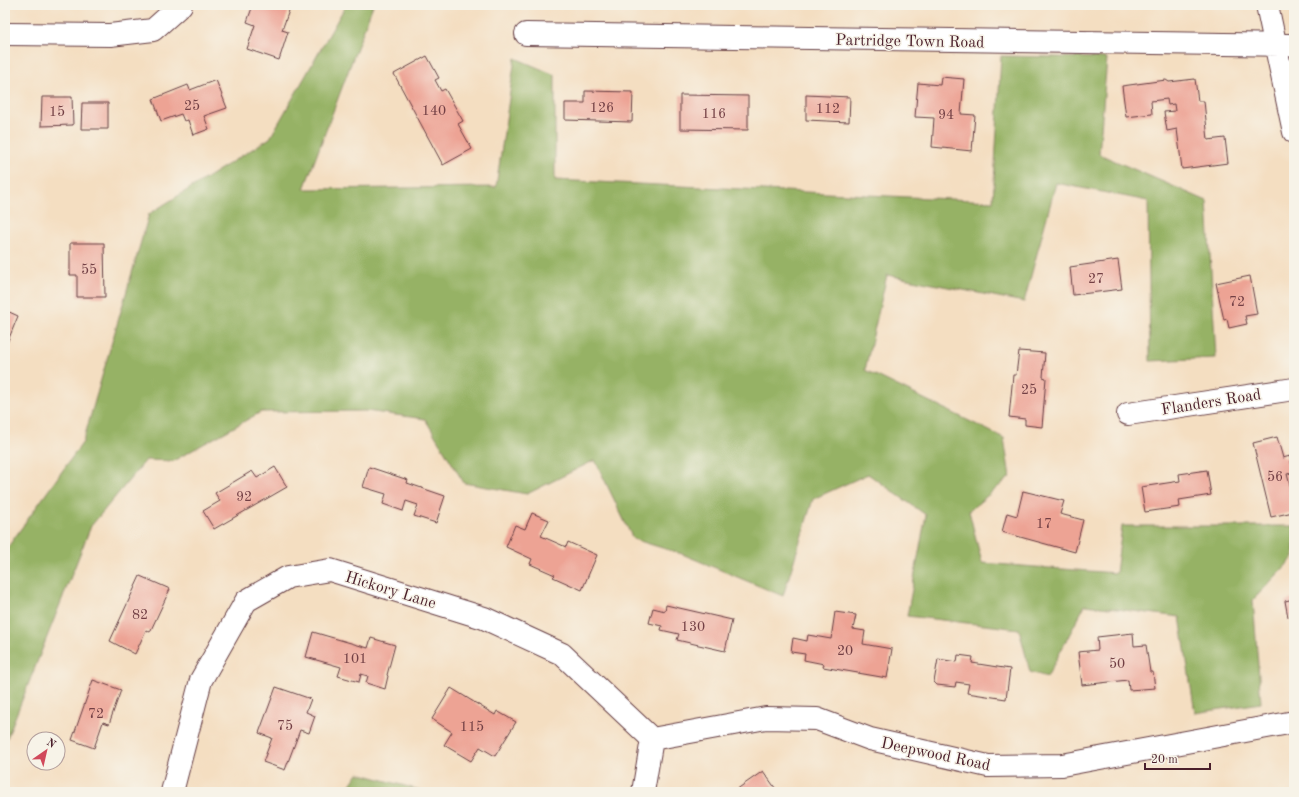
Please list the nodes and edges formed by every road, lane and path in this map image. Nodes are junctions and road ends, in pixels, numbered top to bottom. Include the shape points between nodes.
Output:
1 (181, 5) edge
2 (1267, 5) edge
3 (5, 34) edge
4 (526, 34) dead end
5 (1285, 45) edge
6 (1294, 132) edge
7 (1294, 389) edge
8 (1128, 414) dead end
9 (1294, 722) edge
10 (652, 739) junction
11 (172, 792) edge
12 (643, 792) edge

1 - 3 street via 153,30 110,34
2 - 5 street
4 - 5 street, Partridge Town Road
5 - 6 street
7 - 8 street, Flanders Road
9 - 10 street, Deepwood Road via 1062,765 988,766 870,740 817,719 766,718
10 - 11 street, Hickory Lane via 562,654 484,618 330,570 288,577 246,601 201,680
10 - 12 street

